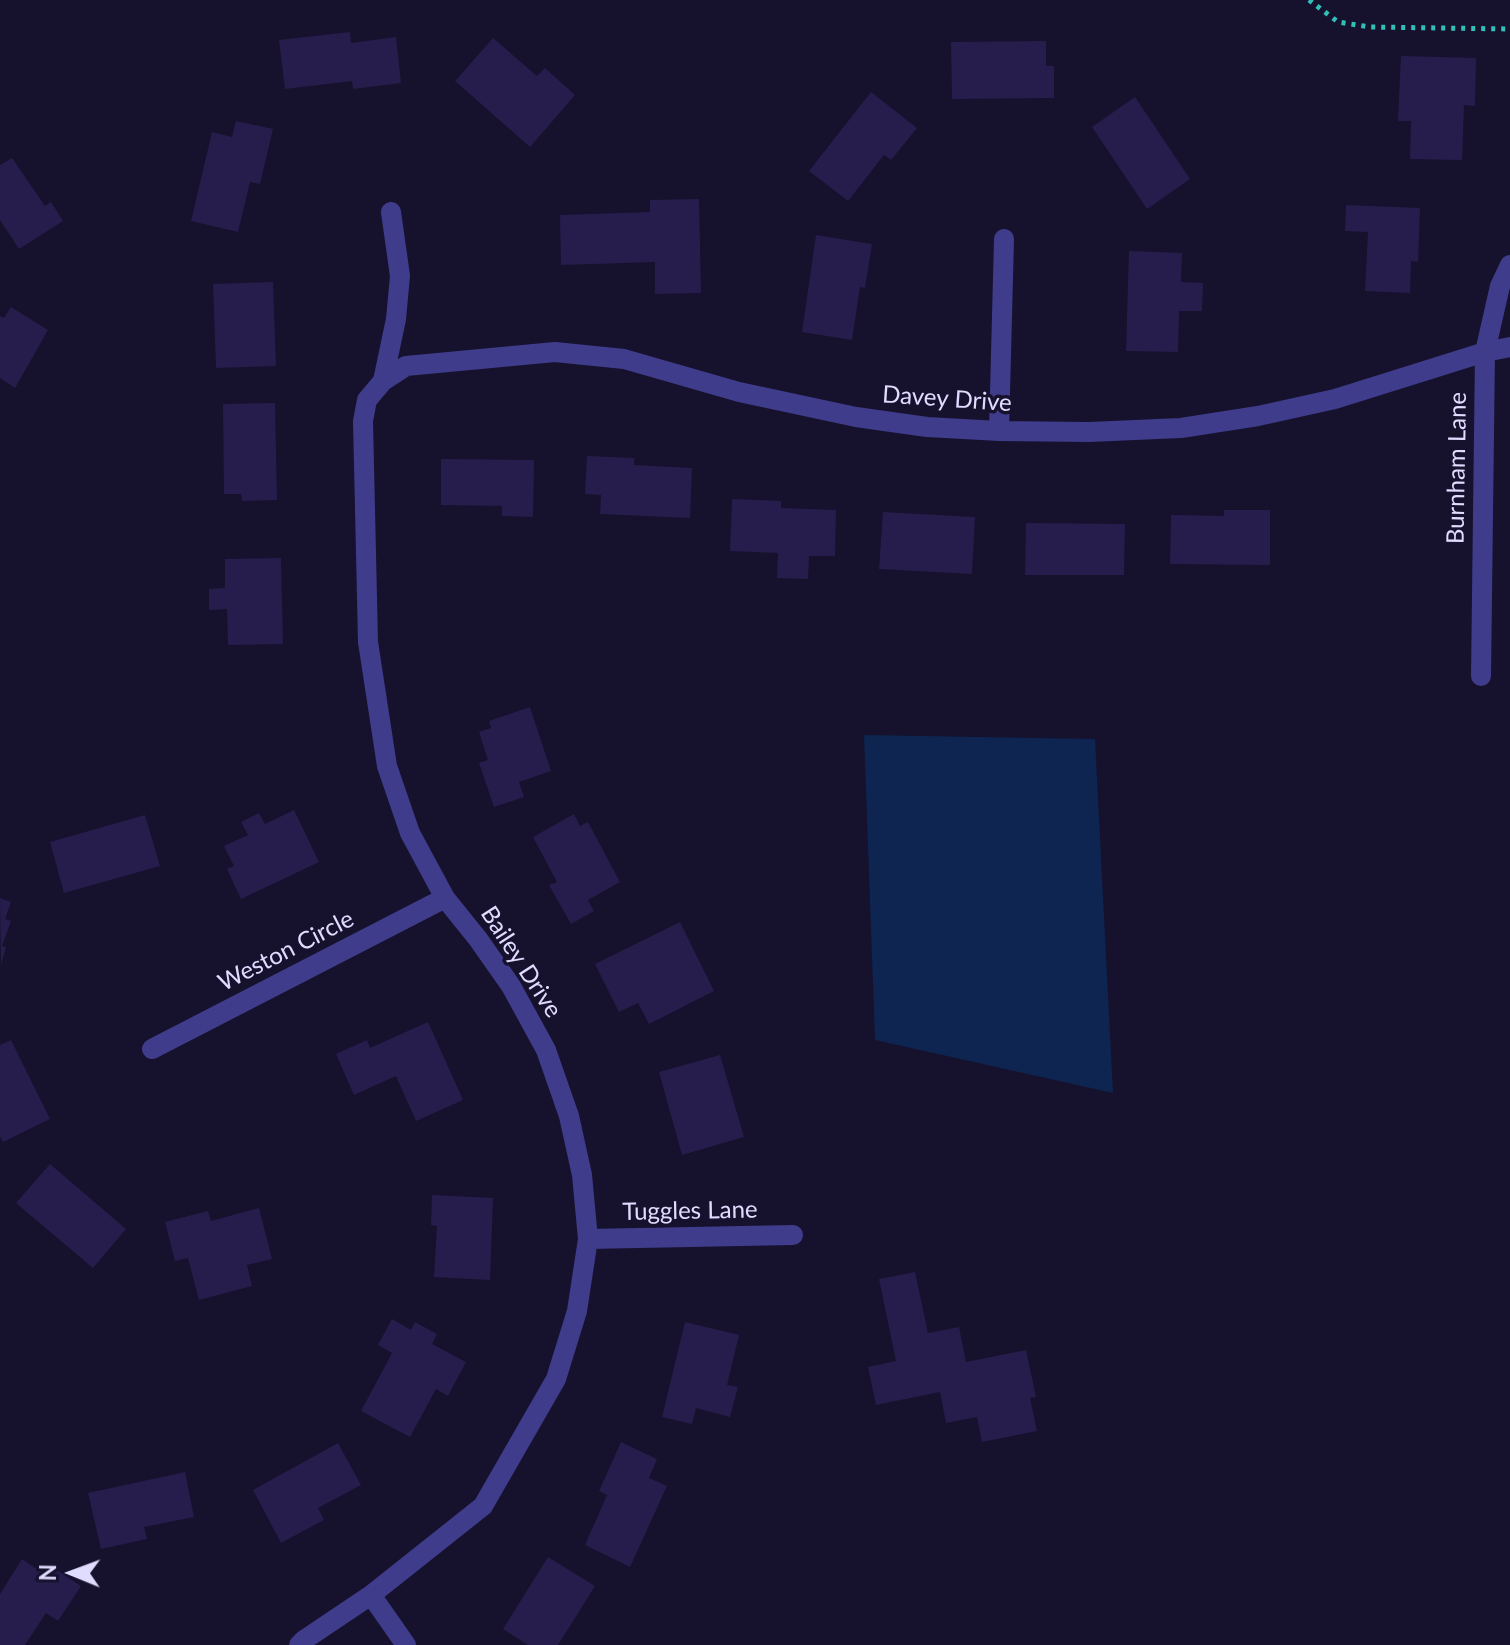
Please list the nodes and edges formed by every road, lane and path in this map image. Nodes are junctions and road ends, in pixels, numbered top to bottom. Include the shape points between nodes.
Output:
1 (1309, 0) edge
2 (1510, 29) edge
3 (391, 212) dead end
4 (1004, 239) dead end
5 (1510, 265) edge
6 (1510, 347) edge
7 (1485, 352) junction
8 (383, 381) junction
9 (999, 431) junction
10 (1481, 676) dead end
11 (445, 898) junction
12 (152, 1049) dead end
13 (793, 1235) dead end
14 (588, 1239) junction
15 (371, 1595) junction
16 (299, 1645) edge
17 (406, 1645) edge

1 - 2 path via 1338,22 1370,27
3 - 8 street, Bailey Drive via 400,276
4 - 9 street
5 - 7 street, Burnham Lane
6 - 7 street, Davey Drive
7 - 9 street, Davey Drive via 1335,399 1258,416 1181,428
7 - 10 street, Burnham Lane
8 - 9 street, Davey Drive via 406,366 555,352 624,359 739,392 856,417
8 - 11 street, Bailey Drive via 367,400 363,421 368,642 387,766 410,833
11 - 12 street, Weston Circle
11 - 14 street, Bailey Drive via 511,986 546,1050 569,1116
13 - 14 street, Tuggles Lane
14 - 15 street, Bailey Drive via 577,1311 556,1379 483,1506
15 - 16 street, Bailey Drive
15 - 17 street

